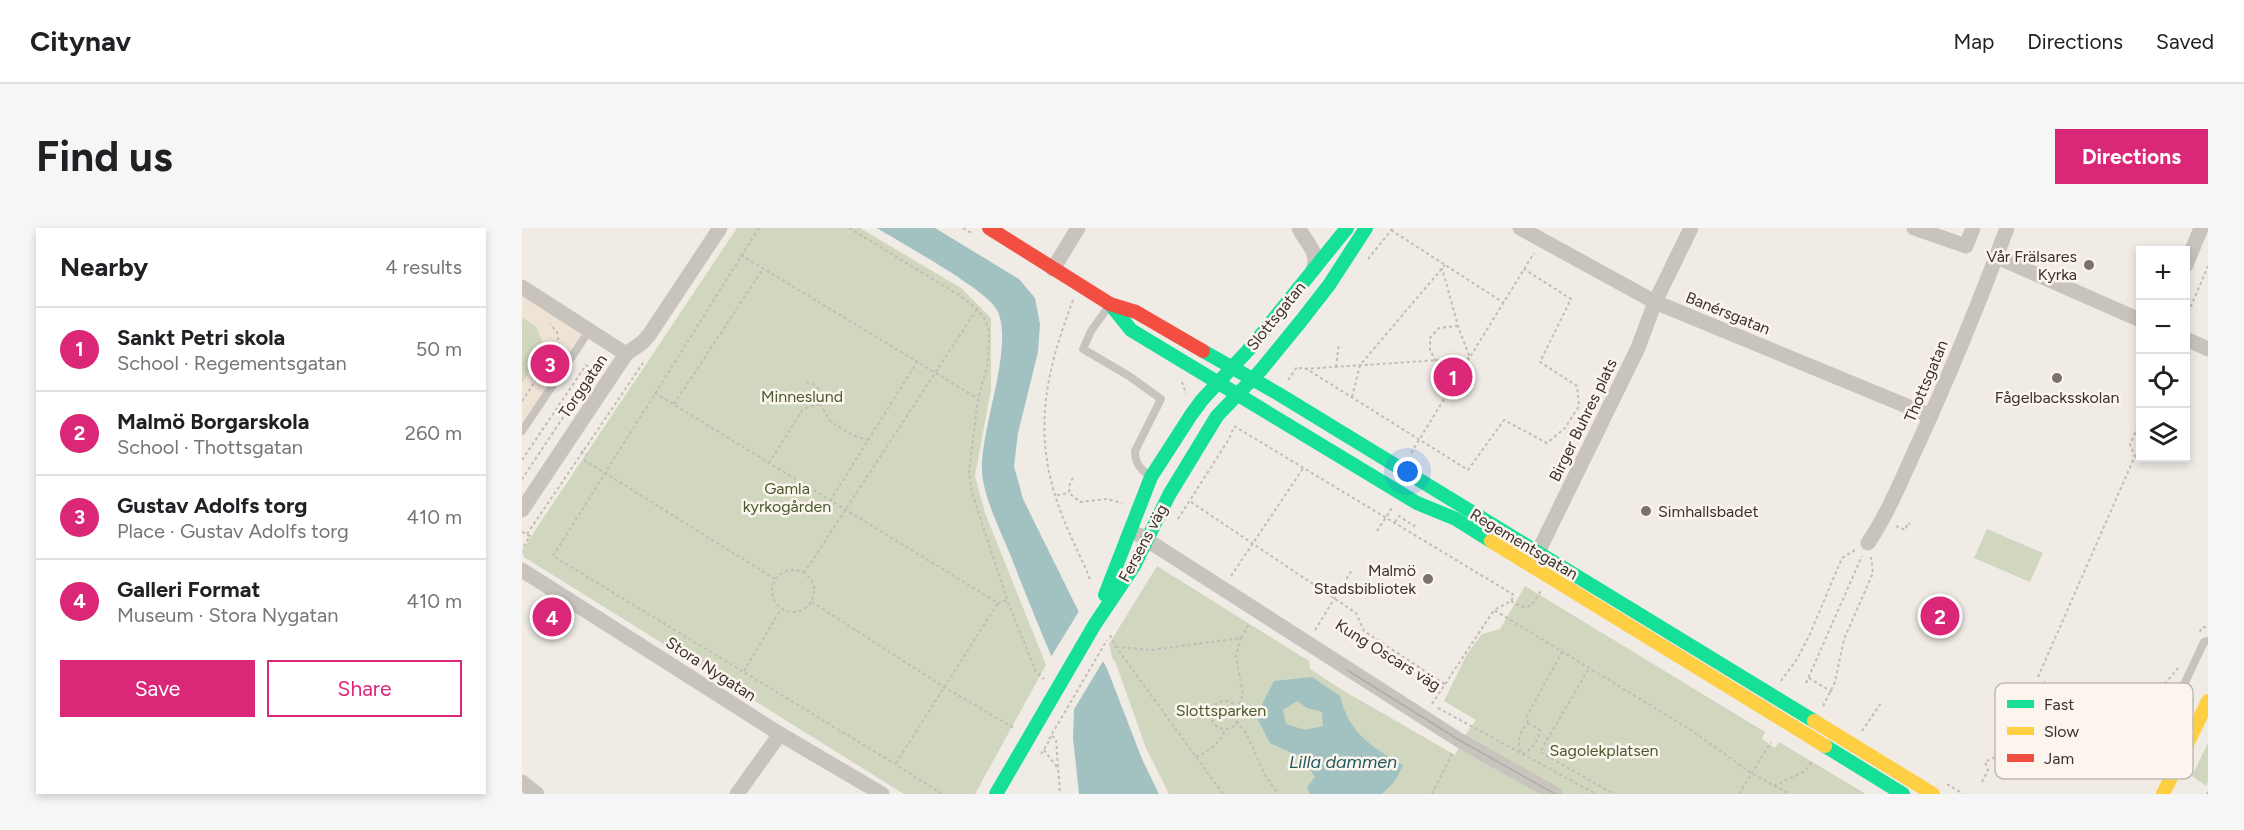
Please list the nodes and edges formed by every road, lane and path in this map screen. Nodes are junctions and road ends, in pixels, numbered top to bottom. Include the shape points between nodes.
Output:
1 (720, 228) edge
2 (759, 228) edge
3 (849, 228) edge
4 (989, 228) edge
5 (1078, 228) edge
6 (1299, 228) edge
7 (1347, 228) edge
8 (1366, 228) edge
9 (1520, 228) edge
10 (1691, 228) edge
11 (1914, 228) edge
12 (1973, 228) edge
13 (2007, 228) edge
14 (2201, 228) edge
15 (1392, 229) edge
16 (1542, 240) junction
17 (741, 255) junction
18 (2190, 255) edge
19 (1997, 257) junction
20 (1365, 263) dead end
21 (1445, 265) junction
22 (2208, 266) edge
23 (1315, 268) junction
24 (1442, 268) junction
25 (763, 269) junction
26 (1053, 269) junction
27 (1524, 269) junction
28 (522, 287) edge
29 (1074, 298) dead end
30 (1655, 302) junction
31 (1504, 303) junction
32 (1110, 304) junction
33 (977, 309) junction
34 (2190, 309) edge
35 (2136, 318) edge
36 (550, 324) dead end
37 (1458, 326) junction
38 (589, 331) junction
39 (2190, 341) edge
40 (1339, 343) dead end
41 (1279, 348) junction
42 (2208, 349) edge
43 (626, 354) junction
44 (649, 354) dead end
45 (1470, 358) junction
46 (1436, 361) junction
47 (917, 362) junction
48 (1360, 365) junction
49 (1336, 367) junction
50 (1232, 368) junction
51 (1297, 368) junction
52 (1305, 368) junction
53 (936, 374) junction
54 (1252, 379) junction
55 (803, 382) dead end
56 (1218, 383) junction
57 (527, 391) junction
58 (655, 393) junction
59 (1277, 393) junction
60 (532, 394) dead end
61 (1237, 394) junction
62 (1352, 397) junction
63 (978, 399) junction
64 (522, 401) edge
65 (819, 404) junction
66 (1252, 404) junction
67 (674, 405) junction
68 (1931, 416) junction
69 (1234, 426) junction
70 (522, 431) edge
71 (2136, 431) edge
72 (1419, 439) junction
73 (869, 440) junction
74 (580, 451) junction
75 (587, 455) dead end
76 (1407, 458) dead end
77 (522, 460) edge
78 (584, 460) dead end
79 (769, 463) junction
80 (1304, 467) junction
81 (605, 473) junction
82 (1151, 477) junction
83 (1073, 478) dead end
84 (522, 479) edge
85 (561, 479) junction
86 (567, 483) dead end
87 (1069, 493) junction
88 (1056, 496) junction
89 (830, 501) junction
90 (1191, 502) junction
91 (1124, 503) dead end
92 (522, 510) edge
93 (845, 511) junction
94 (1389, 513) dead end
95 (1401, 513) dead end
96 (1386, 517) junction
97 (1395, 522) junction
98 (1910, 524) dead end
99 (1894, 525) dead end
100 (1173, 526) dead end
101 (1131, 530) junction
102 (1377, 531) dead end
103 (522, 532) edge
104 (527, 534) junction
105 (1148, 540) junction
106 (1254, 543) junction
107 (1868, 543) junction
108 (522, 549) edge
109 (1538, 552) junction
110 (522, 570) edge
111 (1352, 570) dead end
112 (804, 573) junction
113 (1231, 576) dead end
114 (775, 579) junction
115 (1094, 591) dead end
116 (1541, 591) dead end
117 (1336, 599) junction
118 (1007, 600) junction
119 (1511, 601) junction
120 (812, 602) junction
121 (998, 603) junction
122 (781, 609) junction
123 (1257, 610) junction
124 (1494, 610) junction
125 (1095, 624) junction
126 (1109, 633) dead end
127 (1241, 638) junction
128 (2208, 641) edge
129 (1308, 643) junction
130 (1105, 646) dead end
131 (1116, 647) junction
132 (1562, 652) junction
133 (1588, 669) junction
134 (743, 671) junction
135 (2037, 677) dead end
136 (1044, 678) dead end
137 (1809, 678) junction
138 (1781, 680) dead end
139 (1806, 683) dead end
140 (2185, 683) edge
141 (1446, 685) junction
142 (944, 687) junction
143 (1832, 692) junction
144 (2208, 701) edge
145 (1881, 703) dead end
146 (1823, 707) dead end
147 (1237, 710) junction
148 (1064, 716) dead end
149 (1236, 723) junction
150 (1528, 723) junction
151 (1014, 728) dead end
152 (1226, 729) junction
153 (1862, 731) dead end
154 (2193, 733) edge
155 (780, 734) junction
156 (1052, 736) dead end
157 (1459, 740) junction
158 (1771, 742) dead end
159 (1044, 750) dead end
160 (1522, 754) junction
161 (1196, 757) junction
162 (1995, 757) edge
163 (1814, 759) dead end
164 (895, 764) junction
165 (1058, 768) junction
166 (1570, 769) junction
167 (1751, 773) junction
168 (1565, 776) junction
169 (2171, 779) edge
170 (522, 782) edge
171 (1944, 782) dead end
172 (1982, 782) dead end
173 (1774, 786) junction
174 (743, 792) edge
175 (537, 794) edge
176 (882, 794) edge
177 (942, 794) edge
178 (996, 794) edge
179 (1060, 794) edge
180 (1222, 794) edge
181 (1278, 794) edge
182 (1432, 794) edge
183 (1555, 794) edge
184 (1596, 794) edge
185 (1614, 794) edge
186 (1739, 794) edge
187 (1790, 794) edge
188 (1903, 794) edge
189 (1933, 794) edge
190 (1963, 794) edge
191 (2163, 794) edge

1 - 43 street, Torggatan via 650,335
2 - 17 path
3 - 33 path
4 - 26 main road, Regementsgatan
5 - 26 street
6 - 23 street via 1315,254
7 - 23 main road
8 - 41 main road, Fersens väg via 1329,285
9 - 16 street, Banérsgatan
10 - 30 street, Birger Buhres plats
11 - 12 street via 1966,246
13 - 19 street, Thottsgatan
14 - 18 street
15 - 20 path
15 - 21 path
16 - 27 path
16 - 30 street, Banérsgatan
17 - 25 path
17 - 58 path
19 - 35 street
19 - 68 street, Thottsgatan
21 - 24 path
21 - 31 path
22 - 34 path
23 - 50 main road, Slottsgatan
24 - 37 path
24 - 48 path
25 - 47 path
25 - 67 path
26 - 32 main road, Regementsgatan
27 - 31 path
27 - 72 path via 1571,299 1540,362 1577,386 1579,406 1564,428 1547,443 1504,420 1468,470
28 - 38 street
29 - 88 path via 1047,386 1043,417 1045,449
30 - 68 street, Banérsgatan
30 - 109 street, Birger Buhres plats via 1638,348
31 - 45 path
32 - 50 main road, Regementsgatan via 1136,312
32 - 56 main road, Regementsgatan via 1131,330
32 - 82 lane via 1083,349 1161,399 1135,451 1135,460
33 - 53 path
33 - 63 path via 989,332 988,363
36 - 57 path via 557,332 559,345
37 - 45 path
37 - 46 path via 1438,328 1433,333 1428,343
38 - 43 street
38 - 70 lane
39 - 42 street
40 - 49 path
41 - 51 path via 1293,354
41 - 54 main road, Fersens väg
43 - 92 street, Torggatan
44 - 74 path
45 - 46 path
45 - 72 path
46 - 48 path
47 - 53 path
47 - 73 path
48 - 49 path
48 - 62 path
49 - 52 path
50 - 54 main road, Regementsgatan
50 - 56 main road, Fersens väg
51 - 52 path
51 - 59 path
52 - 62 path
53 - 63 path
53 - 93 path
54 - 59 main road, Regementsgatan
54 - 61 main road, Fersens väg
55 - 65 path via 818,387
56 - 61 main road, Regementsgatan
56 - 82 main road, Fersens väg via 1191,415
57 - 60 path
57 - 64 path
58 - 67 path
58 - 81 path
59 - 109 main road, Regementsgatan
61 - 66 main road, Regementsgatan
61 - 105 main road, Fersens väg via 1204,435 1168,495
62 - 72 path
63 - 118 path via 969,472 972,494
65 - 73 path via 831,422
65 - 79 path via 803,409
66 - 69 path
66 - 188 main road, Regementsgatan via 1417,503 1456,519
67 - 79 path
68 - 107 street, Thottsgatan via 1881,524
69 - 80 path
69 - 90 path
71 - 135 path via 2130,445 2135,456
72 - 76 path
73 - 89 path
74 - 75 path
74 - 85 path
77 - 84 path via 586,365 594,371
78 - 81 path
79 - 89 path
80 - 96 path
80 - 106 path
81 - 114 path
81 - 134 path via 553,556
82 - 101 main road, Fersens väg
83 - 87 path
85 - 86 path
85 - 104 path
87 - 88 path
87 - 91 path via 1080,502 1107,499
88 - 115 path
89 - 93 path
90 - 100 path
90 - 106 path
93 - 112 path
93 - 121 path
94 - 96 path
95 - 97 path via 1416,523 1414,526 1399,516
96 - 97 path
96 - 102 path
97 - 119 path via 1514,595
98 - 99 path via 1905,530
101 - 105 street, Kung Oscars väg
101 - 125 main road, Fersens väg
103 - 104 path
104 - 108 path via 530,536
105 - 123 street, Kung Oscars väg
105 - 125 main road, Fersens väg
106 - 113 path
106 - 117 path
107 - 137 path
107 - 138 path via 1842,558 1810,634
107 - 143 path via 1873,573 1844,639
109 - 189 main road, Regementsgatan
110 - 155 street, Stora Nygatan
111 - 117 path
112 - 114 path via 794,569
112 - 120 path via 814,588
114 - 122 path via 771,592
116 - 119 path via 1531,606 1522,607
117 - 129 path
117 - 141 path via 1356,613 1364,631
118 - 121 path
118 - 136 path via 1036,672
119 - 124 path
120 - 122 path via 794,613
120 - 142 path
121 - 142 path
122 - 134 path
123 - 127 path
123 - 129 street, Kung Oscars väg
124 - 132 path
124 - 141 path
125 - 178 main road
126 - 131 path
127 - 131 path via 1152,650
127 - 147 path via 1236,656 1243,695
128 - 140 lane via 2204,642
129 - 157 street, Kung Oscars väg
130 - 148 path
131 - 161 path
132 - 133 path
132 - 150 path via 1526,718
133 - 166 path via 1540,752
133 - 167 path via 1691,730
134 - 164 path
137 - 139 path
137 - 143 path
141 - 160 path, Kung Oscars väg via 1432,704
142 - 151 path
142 - 164 path
143 - 146 path
144 - 154 main road
145 - 153 path
147 - 149 path
147 - 152 path via 1232,703 1223,702 1212,709 1213,723
149 - 152 path
149 - 181 path via 1245,731
150 - 160 path via 1518,739
150 - 160 path via 1540,730 1533,747
152 - 161 path via 1211,749
155 - 174 street
155 - 176 street, Stora Nygatan
156 - 165 path via 1056,739
157 - 182 path
157 - 183 street, Kung Oscars väg
158 - 167 path
159 - 165 path
160 - 168 path, Kung Oscars väg
161 - 180 path
162 - 172 path via 1985,762 1988,770
163 - 173 path via 1805,771
164 - 177 path
165 - 179 path
166 - 168 path
166 - 185 path
167 - 173 path
167 - 186 path
168 - 184 path, Kung Oscars väg
169 - 191 main road
170 - 175 street
171 - 190 path
173 - 187 path

